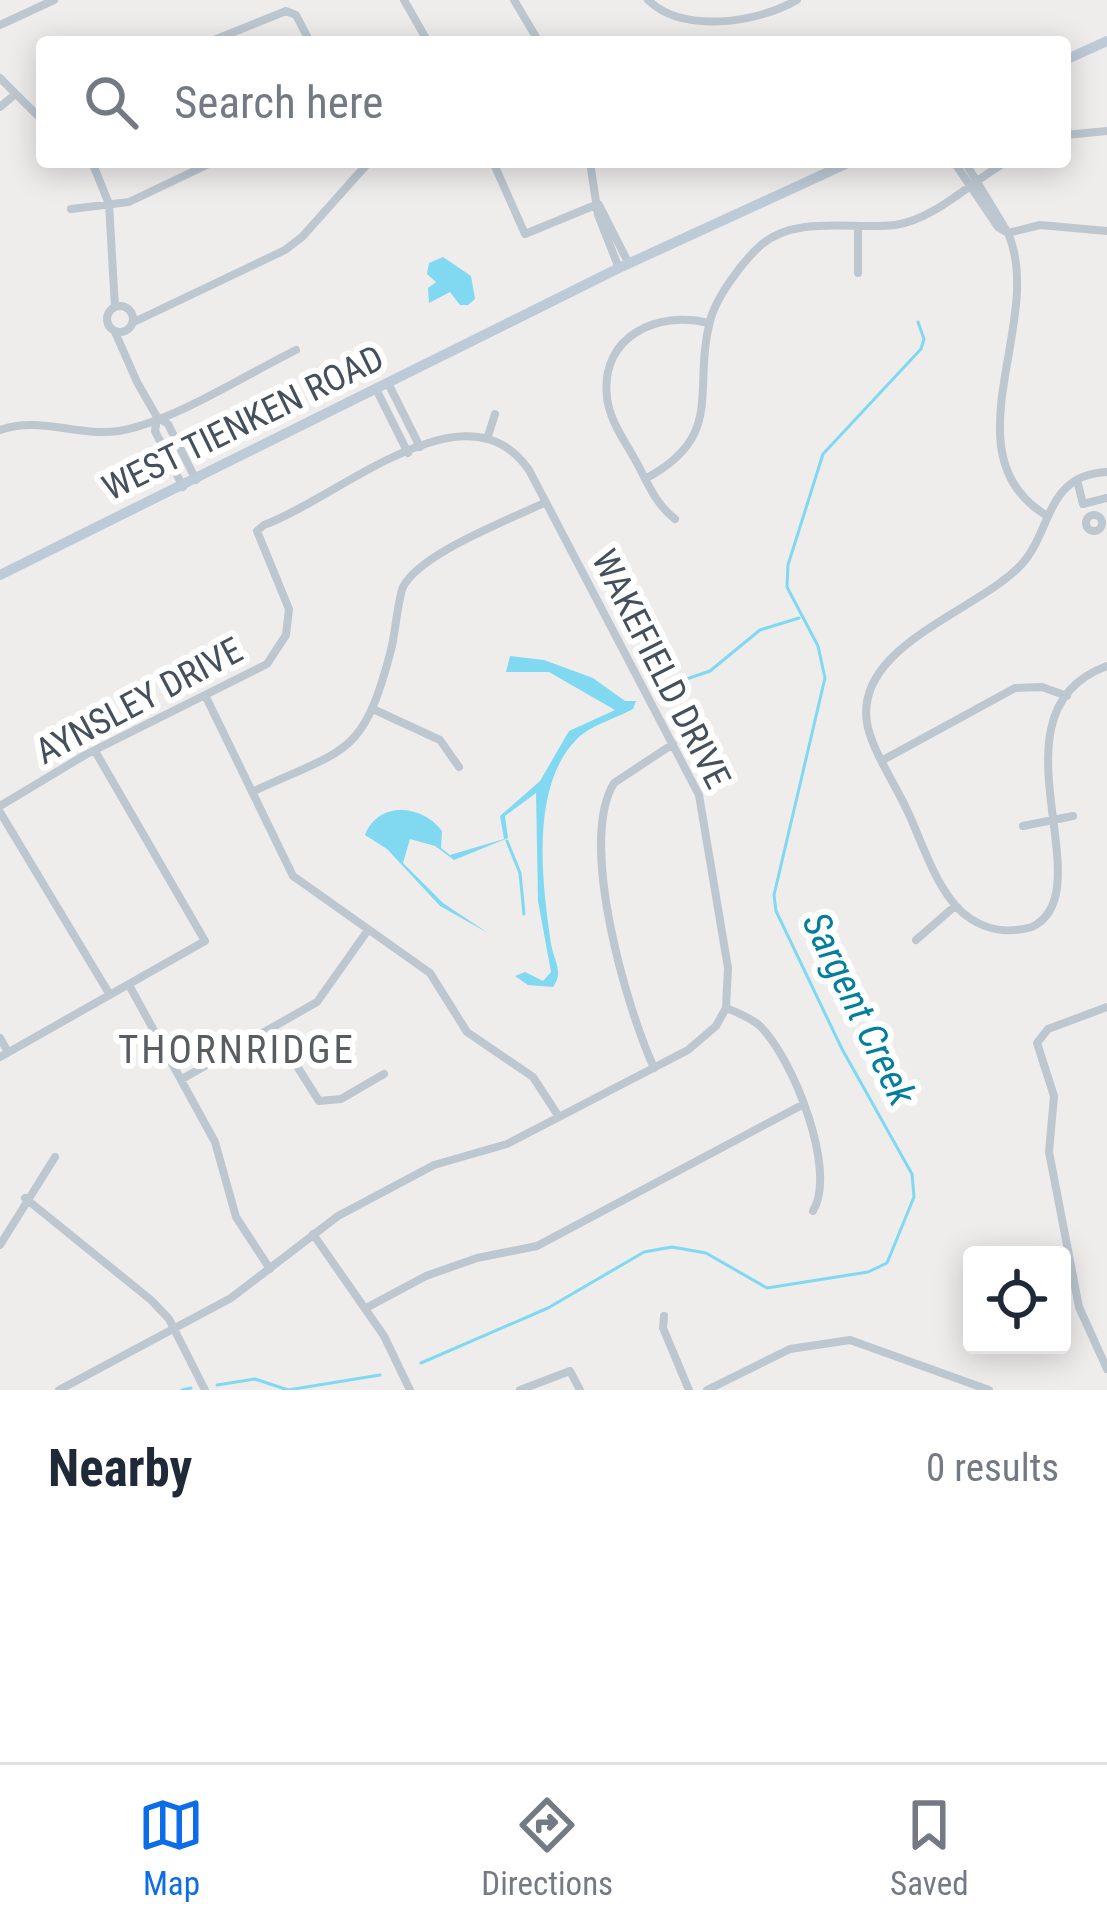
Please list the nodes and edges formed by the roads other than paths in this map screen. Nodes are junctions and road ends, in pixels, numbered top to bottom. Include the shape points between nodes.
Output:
1 (404, 0) edge
2 (514, 0) edge
3 (648, 0) edge
4 (797, 0) edge
5 (51, 1) edge
6 (0, 25) edge
7 (223, 36) edge
8 (307, 36) edge
9 (425, 36) edge
10 (535, 36) edge
11 (1107, 41) edge
12 (1071, 57) edge
13 (0, 78) edge
14 (13, 96) junction
15 (0, 107) edge
16 (36, 115) edge
17 (1107, 131) edge
18 (1071, 134) edge
19 (94, 168) edge
20 (201, 168) edge
21 (364, 168) edge
22 (496, 168) edge
23 (591, 168) edge
24 (837, 168) edge
25 (960, 168) edge
26 (967, 168) edge
27 (996, 168) edge
28 (973, 182) junction
29 (109, 204) junction
30 (598, 204) junction
31 (71, 208) dead end
32 (858, 227) junction
33 (1107, 231) edge
34 (1008, 233) junction
35 (624, 266) junction
36 (858, 273) dead end
37 (127, 316) junction
38 (709, 322) junction
39 (116, 332) junction
40 (124, 349) junction
41 (296, 350) dead end
42 (383, 388) junction
43 (495, 414) dead end
44 (157, 417) junction
45 (0, 430) edge
46 (488, 436) junction
47 (420, 447) junction
48 (408, 453) junction
49 (1107, 472) edge
50 (645, 478) junction
51 (1077, 480) junction
52 (196, 481) junction
53 (183, 487) junction
54 (1107, 498) edge
55 (546, 502) junction
56 (1083, 504) junction
57 (1044, 514) junction
58 (675, 519) dead end
59 (1088, 519) dead end
60 (0, 575) edge
61 (1107, 666) edge
62 (1067, 696) junction
63 (206, 697) junction
64 (374, 710) junction
65 (673, 744) junction
66 (95, 751) junction
67 (1060, 751) dead end
68 (883, 760) junction
69 (460, 767) dead end
70 (252, 792) junction
71 (1070, 800) dead end
72 (0, 809) edge
73 (1073, 816) junction
74 (1023, 826) dead end
75 (1076, 828) dead end
76 (956, 906) junction
77 (1066, 908) dead end
78 (368, 929) junction
79 (916, 940) dead end
80 (129, 985) junction
81 (110, 995) junction
82 (1107, 1007) edge
83 (726, 1008) junction
84 (273, 1028) junction
85 (0, 1038) edge
86 (4, 1055) edge
87 (654, 1068) junction
88 (384, 1074) dead end
89 (182, 1079) junction
90 (804, 1104) junction
91 (559, 1117) junction
92 (55, 1156) dead end
93 (25, 1198) junction
94 (813, 1211) dead end
95 (313, 1234) junction
96 (0, 1245) edge
97 (270, 1269) junction
98 (366, 1308) junction
99 (664, 1316) dead end
100 (174, 1329) junction
101 (1107, 1369) edge
102 (59, 1390) edge
103 (205, 1390) edge
104 (410, 1390) edge
105 (520, 1390) edge
106 (580, 1390) edge
107 (689, 1390) edge
108 (707, 1390) edge
109 (989, 1390) edge

1 - 9 street
2 - 10 street
3 - 4 street via 671,16 728,20
5 - 6 street
7 - 8 street via 275,13 296,15
11 - 12 street
13 - 14 street
14 - 15 street
14 - 16 street
17 - 18 street
19 - 29 street
20 - 29 street
21 - 37 street via 285,250 144,317
22 - 30 street via 524,235
23 - 30 street
24 - 35 street, WEST TIENKEN ROAD
25 - 28 street
26 - 28 street
27 - 28 street
28 - 32 street via 908,223
28 - 34 street
29 - 31 street
29 - 37 street
30 - 35 street
32 - 36 street
32 - 38 street via 772,237
33 - 34 street via 1040,225
34 - 57 street via 1017,266 1000,452 1017,493
35 - 42 street, WEST TIENKEN ROAD
37 - 39 street
37 - 39 street via 107,322
37 - 40 street
38 - 50 street via 699,429 676,460
38 - 50 street via 682,317 644,326 610,364 610,413
39 - 40 street
40 - 44 street
41 - 44 street
42 - 47 street
42 - 48 street
42 - 52 street, WEST TIENKEN ROAD
43 - 46 street
44 - 45 street via 114,432 34,424
44 - 52 street
44 - 53 street via 155,431
46 - 47 street, AYNSLEY DRIVE via 463,432
46 - 55 street, WAKEFIELD DRIVE via 521,458
47 - 48 street, AYNSLEY DRIVE
48 - 63 street, AYNSLEY DRIVE via 257,531 286,595 286,634 267,664
49 - 51 street
50 - 58 street
51 - 56 street
51 - 57 street
52 - 53 street, WEST TIENKEN ROAD
53 - 60 street, WEST TIENKEN ROAD
54 - 56 street
55 - 64 street via 438,556 402,588
55 - 65 street, WAKEFIELD DRIVE
56 - 59 street
57 - 68 street via 1016,570 878,672 867,719
61 - 62 street
62 - 67 street
62 - 68 street via 1016,688
63 - 66 street, AYNSLEY DRIVE
63 - 70 street
64 - 69 street via 440,740
64 - 70 street via 352,742
65 - 83 street, WAKEFIELD DRIVE via 703,805 728,968
65 - 87 street via 614,783 600,830 616,957
66 - 72 street, AYNSLEY DRIVE
66 - 80 street via 205,941
68 - 76 street
70 - 78 street via 293,876
71 - 73 street
72 - 81 street
73 - 74 street
73 - 75 street
76 - 77 street via 1009,931
76 - 79 street
78 - 84 street via 328,992
78 - 91 street via 430,973 466,1032 533,1077
80 - 81 street
80 - 89 street
81 - 86 street
82 - 101 street via 1038,1040 1054,1096 1049,1153 1079,1306
83 - 87 street via 703,1040
83 - 90 street via 762,1028
84 - 88 street via 319,1101 340,1100
84 - 89 street
85 - 86 street
87 - 91 street
89 - 97 street via 220,1152 236,1217
90 - 94 street via 820,1184
90 - 98 street via 537,1246 426,1276
91 - 95 street via 507,1144 434,1165
92 - 93 street
93 - 96 street
93 - 100 street via 130,1281
95 - 97 street
95 - 98 street
97 - 100 street
98 - 104 street
99 - 107 street
100 - 102 street
100 - 103 street
105 - 106 street via 570,1371
108 - 109 street via 790,1349 850,1340

